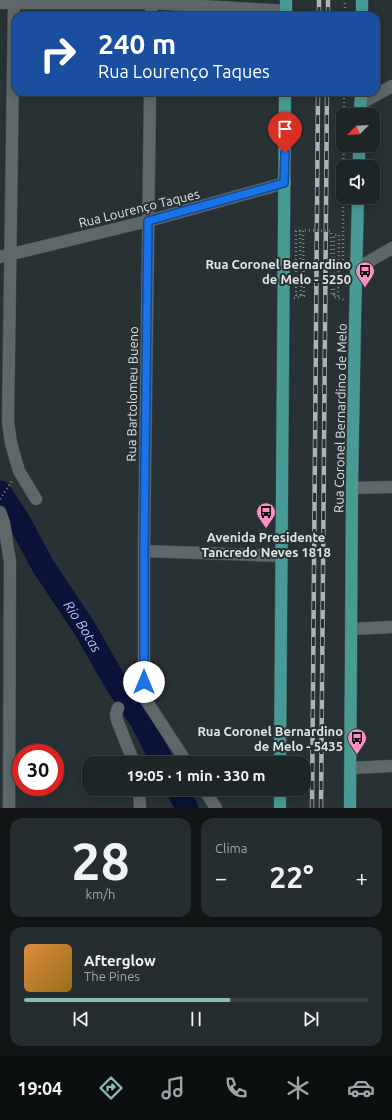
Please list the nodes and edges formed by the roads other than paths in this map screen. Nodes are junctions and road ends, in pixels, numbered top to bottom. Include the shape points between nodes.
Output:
1 (362, 0) edge
2 (14, 2) edge
3 (151, 2) edge
4 (0, 4) edge
5 (286, 9) edge
6 (14, 12) edge
7 (362, 12) edge
8 (12, 58) edge
9 (392, 86) edge
10 (380, 93) edge
11 (150, 96) edge
12 (285, 96) edge
13 (374, 96) edge
14 (360, 104) edge
15 (284, 183) junction
16 (358, 204) edge
17 (148, 221) junction
18 (392, 248) edge
19 (5, 256) edge
20 (356, 269) junction
21 (392, 487) edge
22 (352, 488) junction
23 (36, 499) dead end
24 (0, 512) edge
25 (144, 551) junction
26 (282, 556) junction
27 (392, 627) edge
28 (352, 629) junction
29 (118, 708) dead end
30 (131, 756) edge
31 (182, 756) edge
32 (280, 756) edge
33 (392, 766) edge
34 (351, 768) junction
35 (139, 796) edge
36 (208, 796) edge
37 (280, 796) edge
38 (9, 808) edge
39 (140, 808) edge
40 (216, 808) edge
41 (280, 808) edge
42 (350, 808) edge

1 - 7 main road
2 - 3 street
2 - 4 street
2 - 6 street
3 - 5 street
8 - 19 street
9 - 10 street
11 - 17 street, Rua Bartolomeu Bueno
12 - 15 main road
13 - 14 street
15 - 17 street, Rua Lourenço Taques
15 - 26 main road
16 - 20 main road, Rua Coronel Bernardino de Melo
17 - 19 street, Rua Lourenço Taques
17 - 25 street, Rua Bartolomeu Bueno
18 - 20 street
19 - 23 street via 8,422 19,471
20 - 22 main road, Rua Coronel Bernardino de Melo
21 - 22 street
22 - 28 main road, Rua Coronel Bernardino de Melo
24 - 38 street via 10,562
25 - 26 street
25 - 31 street, Rua Bartolomeu Bueno via 144,697
26 - 32 main road
27 - 28 street
28 - 34 main road, Rua Coronel Bernardino de Melo
29 - 30 street via 117,720
33 - 34 street
34 - 42 main road, Rua Coronel Bernardino de Melo
35 - 39 street
36 - 40 street
37 - 41 main road

